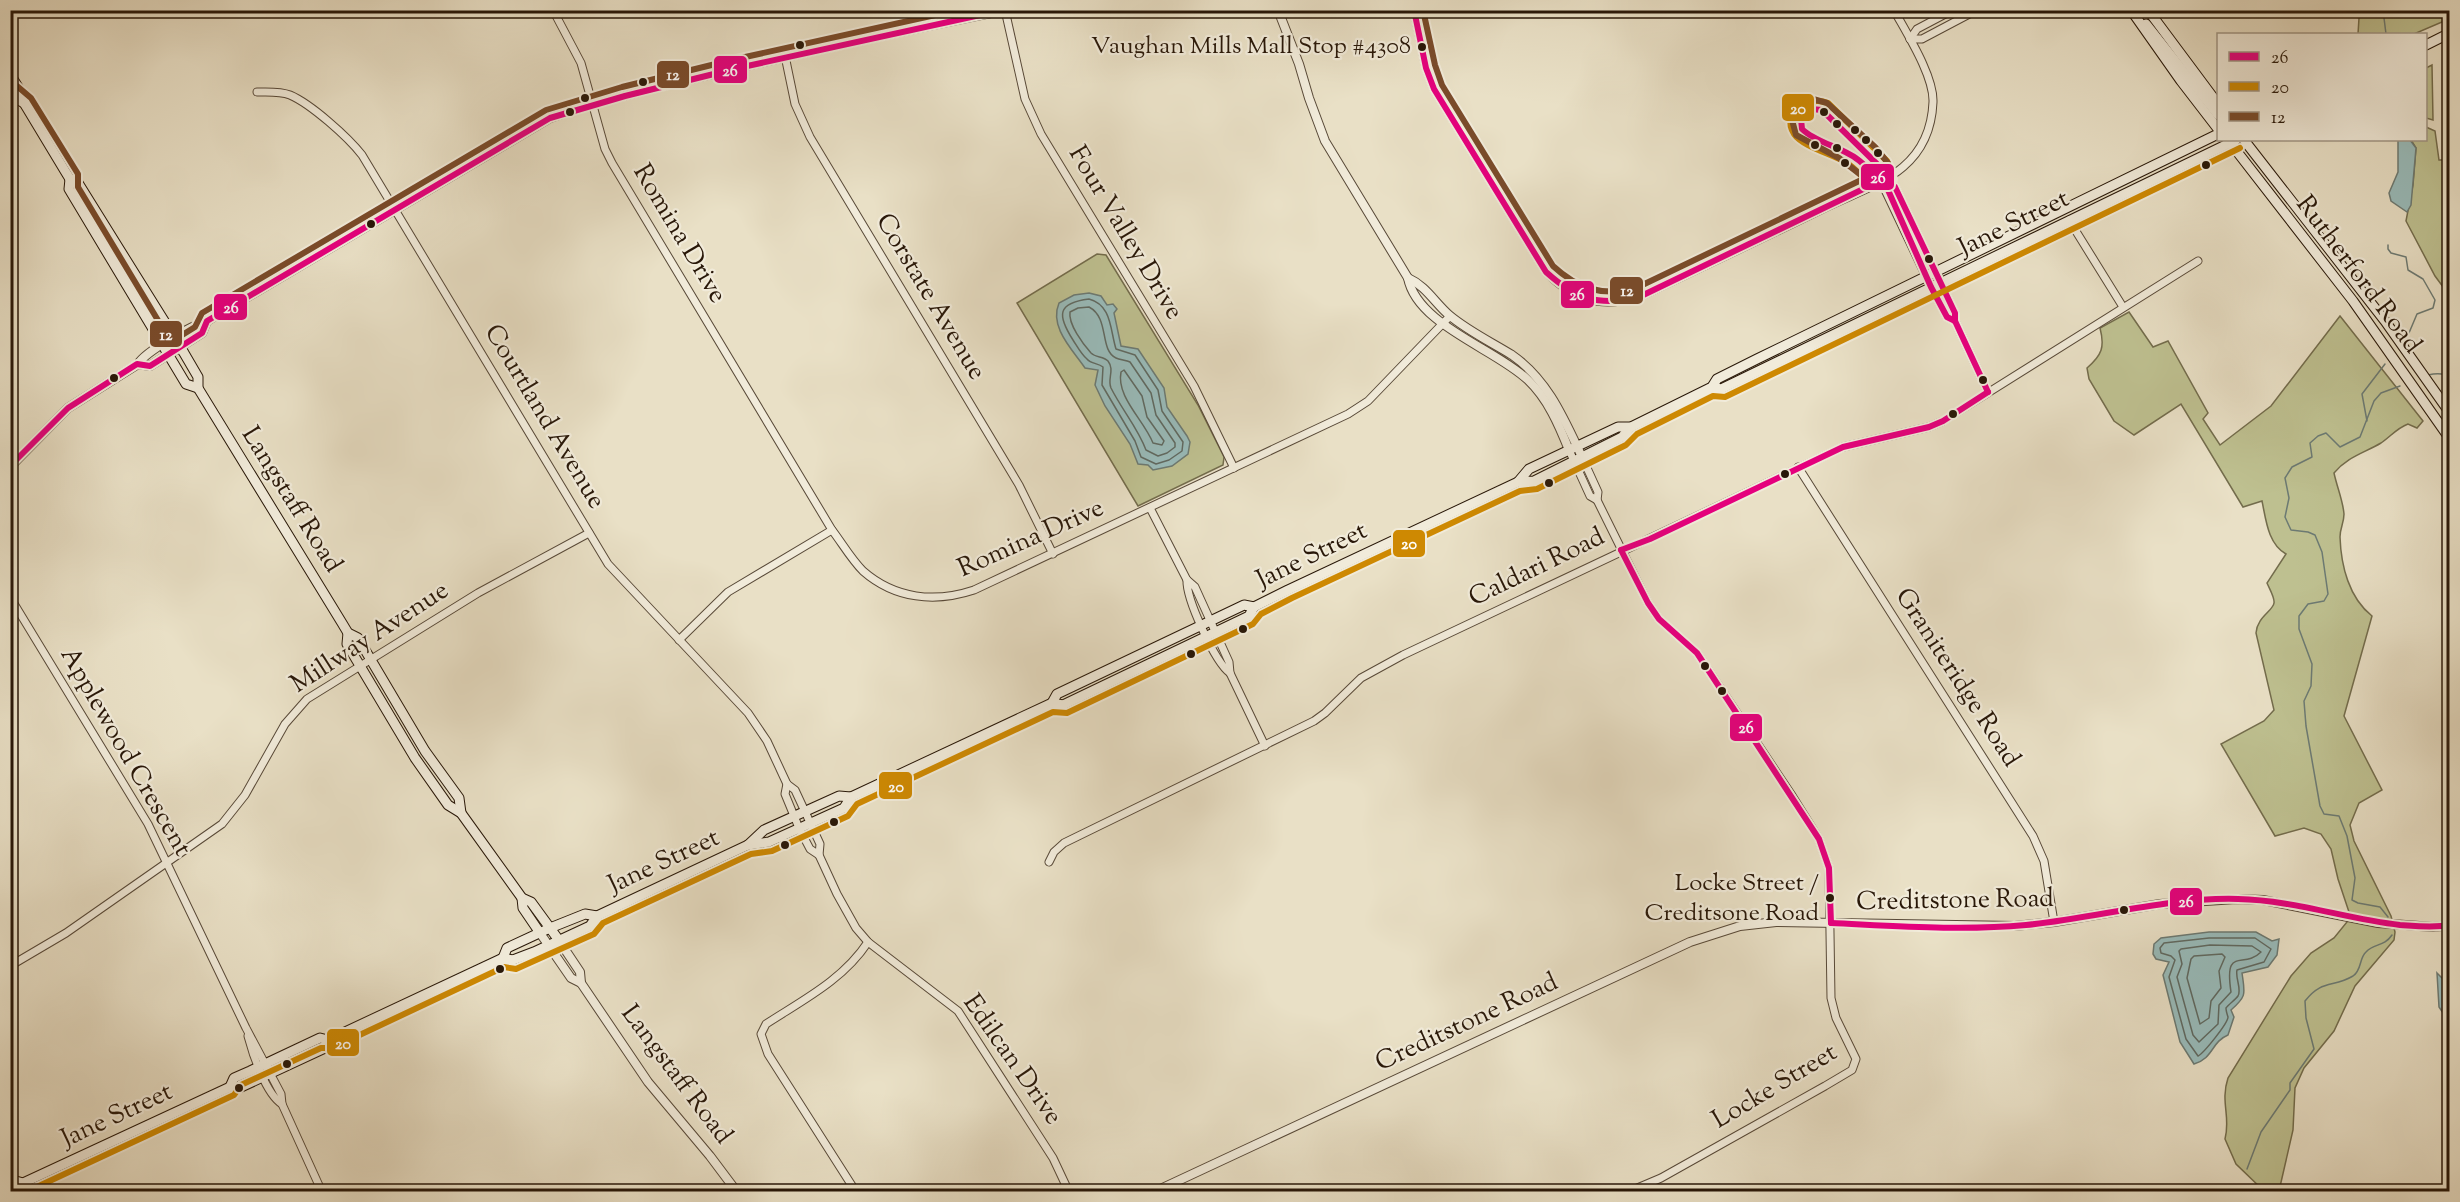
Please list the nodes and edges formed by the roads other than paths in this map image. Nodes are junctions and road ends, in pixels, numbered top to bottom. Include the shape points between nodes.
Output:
1 (553, 10) edge
2 (1005, 10) edge
3 (1278, 10) edge
4 (1414, 10) edge
5 (1894, 10) edge
6 (1953, 10) edge
7 (1977, 10) edge
8 (2148, 10) edge
9 (2131, 11) edge
10 (2450, 33) edge
11 (1910, 39) junction
12 (2427, 44) edge
13 (785, 56) junction
14 (10, 74) edge
15 (10, 91) edge
16 (257, 92) dead end
17 (24, 103) junction
18 (2217, 103) edge
19 (592, 104) junction
20 (2217, 114) edge
21 (2217, 128) edge
22 (2217, 134) edge
23 (2229, 141) edge
24 (2232, 141) edge
25 (2245, 141) edge
26 (70, 179) junction
27 (1884, 179) junction
28 (395, 208) junction
29 (2069, 220) junction
30 (2198, 261) dead end
31 (1936, 272) junction
32 (1926, 277) junction
33 (1408, 278) junction
34 (1941, 283) junction
35 (1931, 287) junction
36 (2123, 307) junction
37 (1450, 316) junction
38 (1954, 321) junction
39 (1443, 324) junction
40 (177, 343) junction
41 (162, 345) junction
42 (168, 354) junction
43 (138, 364) junction
44 (1712, 387) junction
45 (198, 388) junction
46 (1988, 392) junction
47 (2450, 413) edge
48 (1631, 427) junction
49 (2450, 439) edge
50 (1573, 448) junction
51 (1577, 459) junction
52 (10, 467) edge
53 (1798, 467) junction
54 (1234, 468) junction
55 (1518, 482) junction
56 (1150, 508) junction
57 (832, 530) junction
58 (589, 533) junction
59 (1621, 550) junction
60 (1053, 554) junction
61 (10, 597) edge
62 (1254, 608) junction
63 (1206, 624) junction
64 (348, 633) junction
65 (1211, 635) junction
66 (679, 640) junction
67 (371, 659) junction
68 (360, 664) junction
69 (1052, 704) junction
70 (1265, 746) junction
71 (787, 784) junction
72 (851, 797) junction
73 (804, 812) junction
74 (460, 813) junction
75 (794, 817) junction
76 (809, 824) junction
77 (799, 828) junction
78 (748, 845) junction
79 (819, 855) junction
80 (166, 862) junction
81 (1049, 862) dead end
82 (522, 898) junction
83 (597, 916) junction
84 (1831, 922) junction
85 (2054, 922) junction
86 (2450, 925) edge
87 (550, 928) junction
88 (540, 933) junction
89 (558, 939) junction
90 (868, 942) junction
91 (547, 945) junction
92 (502, 958) junction
93 (10, 966) edge
94 (581, 983) junction
95 (328, 1040) junction
96 (263, 1065) junction
97 (267, 1075) junction
98 (230, 1087) junction
99 (23, 1183) junction
100 (10, 1184) edge
101 (16, 1191) edge
102 (322, 1191) edge
103 (737, 1191) edge
104 (856, 1191) edge
105 (1069, 1191) edge
106 (1154, 1191) edge
107 (1628, 1191) edge

1 - 19 street via 581,63
2 - 13 street
2 - 54 street, Four Valley Drive via 1018,76 1041,134 1194,386
3 - 33 street via 1325,141
4 - 27 street via 1426,68 1442,104 1546,272 1577,297 1611,303 1637,298
5 - 11 street
6 - 11 street via 1917,29
7 - 11 street via 1922,39
8 - 18 main road
9 - 20 main road via 2156,35
9 - 21 main road
10 - 12 main road
11 - 27 street via 1929,81 1933,99 1931,118 1920,149 1902,168
13 - 19 street
13 - 60 street, Corstate Avenue via 795,104 810,137 1019,485
14 - 17 main road, Langstaff Road
15 - 17 main road, Langstaff Road
16 - 28 street, Courtland Avenue via 292,96 331,123 362,155
17 - 26 main road, Langstaff Road
19 - 28 street via 532,127
19 - 57 street, Romina Drive via 612,163
22 - 31 main road, Jane Street
23 - 29 main road, Jane Street
24 - 49 main road, Rutherford Road
25 - 47 main road, Rutherford Road via 2378,312
26 - 40 main road, Langstaff Road via 78,183
26 - 41 main road, Langstaff Road via 69,189
27 - 31 street via 1895,187
27 - 32 street via 1886,192
28 - 40 street via 196,324
28 - 58 street, Courtland Avenue
29 - 34 main road, Jane Street
29 - 36 street
30 - 36 street, Caldari Road
31 - 32 main road, Jane Street
31 - 34 street
32 - 35 street
32 - 44 main road, Jane Street via 1717,379
33 - 37 street via 1419,283
33 - 39 street via 1410,289
34 - 35 main road, Jane Street
34 - 38 street via 1955,313
35 - 38 street via 1947,317
35 - 44 main road, Jane Street via 1721,388
36 - 46 street, Caldari Road
37 - 39 street, Romina Drive
37 - 50 street via 1512,356 1542,384 1559,406
38 - 46 street
39 - 50 street via 1529,381
39 - 54 street, Romina Drive via 1368,401
40 - 41 street
40 - 42 street
40 - 45 main road, Langstaff Road via 198,377
41 - 42 main road, Langstaff Road
41 - 43 street
42 - 43 street via 150,366
42 - 45 main road, Langstaff Road via 186,384
43 - 52 street via 68,408
44 - 48 main road, Jane Street
45 - 64 main road, Langstaff Road
46 - 53 street, Caldari Road via 1929,427 1843,447
48 - 50 main road, Jane Street via 1618,427
48 - 51 main road, Jane Street via 1622,438
50 - 51 street
50 - 55 main road, Jane Street via 1529,469
51 - 55 main road, Jane Street via 1533,481
51 - 59 street, Locke Street via 1590,496 1597,500
53 - 59 street, Caldari Road
53 - 85 street, Graniteridge Road via 2033,836 2044,861
54 - 56 street, Romina Drive
55 - 62 main road, Jane Street
56 - 60 street, Romina Drive
56 - 63 street via 1187,580 1195,587
57 - 60 street, Romina Drive via 863,571 909,596 959,595
57 - 66 street via 728,592
58 - 66 street, Courtland Avenue via 608,564
58 - 67 street, Millway Avenue via 478,593
59 - 70 street, Caldari Road via 1361,678 1320,717
59 - 84 street, Locke Street via 1659,620 1697,653 1819,839 1829,868
61 - 80 street, Applewood Crescent via 148,824
62 - 63 main road, Jane Street via 1244,605
62 - 65 main road, Jane Street via 1249,616
63 - 65 street
63 - 69 main road, Jane Street via 1057,694
64 - 67 main road, Langstaff Road via 358,638
64 - 68 main road, Langstaff Road via 347,645
65 - 69 main road, Jane Street via 1063,705
65 - 70 street via 1221,666 1230,673
66 - 71 street, Courtland Avenue via 754,721
67 - 68 street, Millway Avenue
67 - 74 main road, Langstaff Road via 425,751 459,798
68 - 74 main road, Langstaff Road via 415,758 448,805
68 - 80 street, Millway Avenue via 302,704 285,724 229,818
69 - 72 main road, Jane Street
70 - 81 street, Caldari Road via 1064,843
71 - 73 street, Courtland Avenue via 795,790
71 - 75 street, Courtland Avenue via 785,794
72 - 73 main road, Jane Street via 839,796
72 - 76 main road, Jane Street via 844,808
73 - 75 main road, Jane Street
73 - 76 street, Courtland Avenue
74 - 82 main road, Langstaff Road
75 - 77 street, Edilcan Drive
75 - 78 main road, Jane Street via 764,830
76 - 77 main road, Jane Street
76 - 79 street, Edilcan Drive via 820,844
77 - 78 main road, Jane Street via 769,842
77 - 79 street, Edilcan Drive via 810,849
78 - 83 main road, Jane Street
79 - 90 street, Edilcan Drive via 847,913
80 - 93 street, Millway Avenue via 66,933
80 - 96 street, Applewood Crescent
82 - 87 main road, Langstaff Road via 531,902
82 - 88 main road, Langstaff Road via 523,908
83 - 87 main road, Jane Street via 585,914
83 - 89 main road, Jane Street via 590,926
84 - 85 street, Creditstone Road via 2015,926
84 - 106 street, Creditstone Road via 1740,926 1690,942
84 - 107 street, Locke Street via 1831,998 1856,1059 1855,1067 1679,1168
85 - 86 street, Creditstone Road via 2160,904 2236,899 2263,900 2378,923
87 - 88 main road, Jane Street
87 - 89 main road, Langstaff Road
88 - 91 street, Langstaff Road
88 - 92 main road, Jane Street via 507,948
89 - 91 main road, Jane Street
89 - 94 street, Langstaff Road via 580,972
90 - 104 street via 842,973 766,1024 761,1034 768,1054
90 - 105 street, Edilcan Drive via 958,1011 1053,1158
91 - 92 main road, Jane Street via 513,960
91 - 94 street, Langstaff Road via 571,978
92 - 95 main road, Jane Street
94 - 103 street, Langstaff Road via 648,1082
95 - 96 main road, Jane Street via 320,1038
95 - 97 main road, Jane Street via 325,1048
96 - 97 street, Applewood Crescent
96 - 98 main road, Jane Street via 234,1078
97 - 98 main road, Jane Street via 238,1088
97 - 102 street, Applewood Crescent via 274,1099 282,1104
98 - 99 main road, Jane Street
99 - 100 main road, Jane Street
99 - 101 main road, Jane Street

